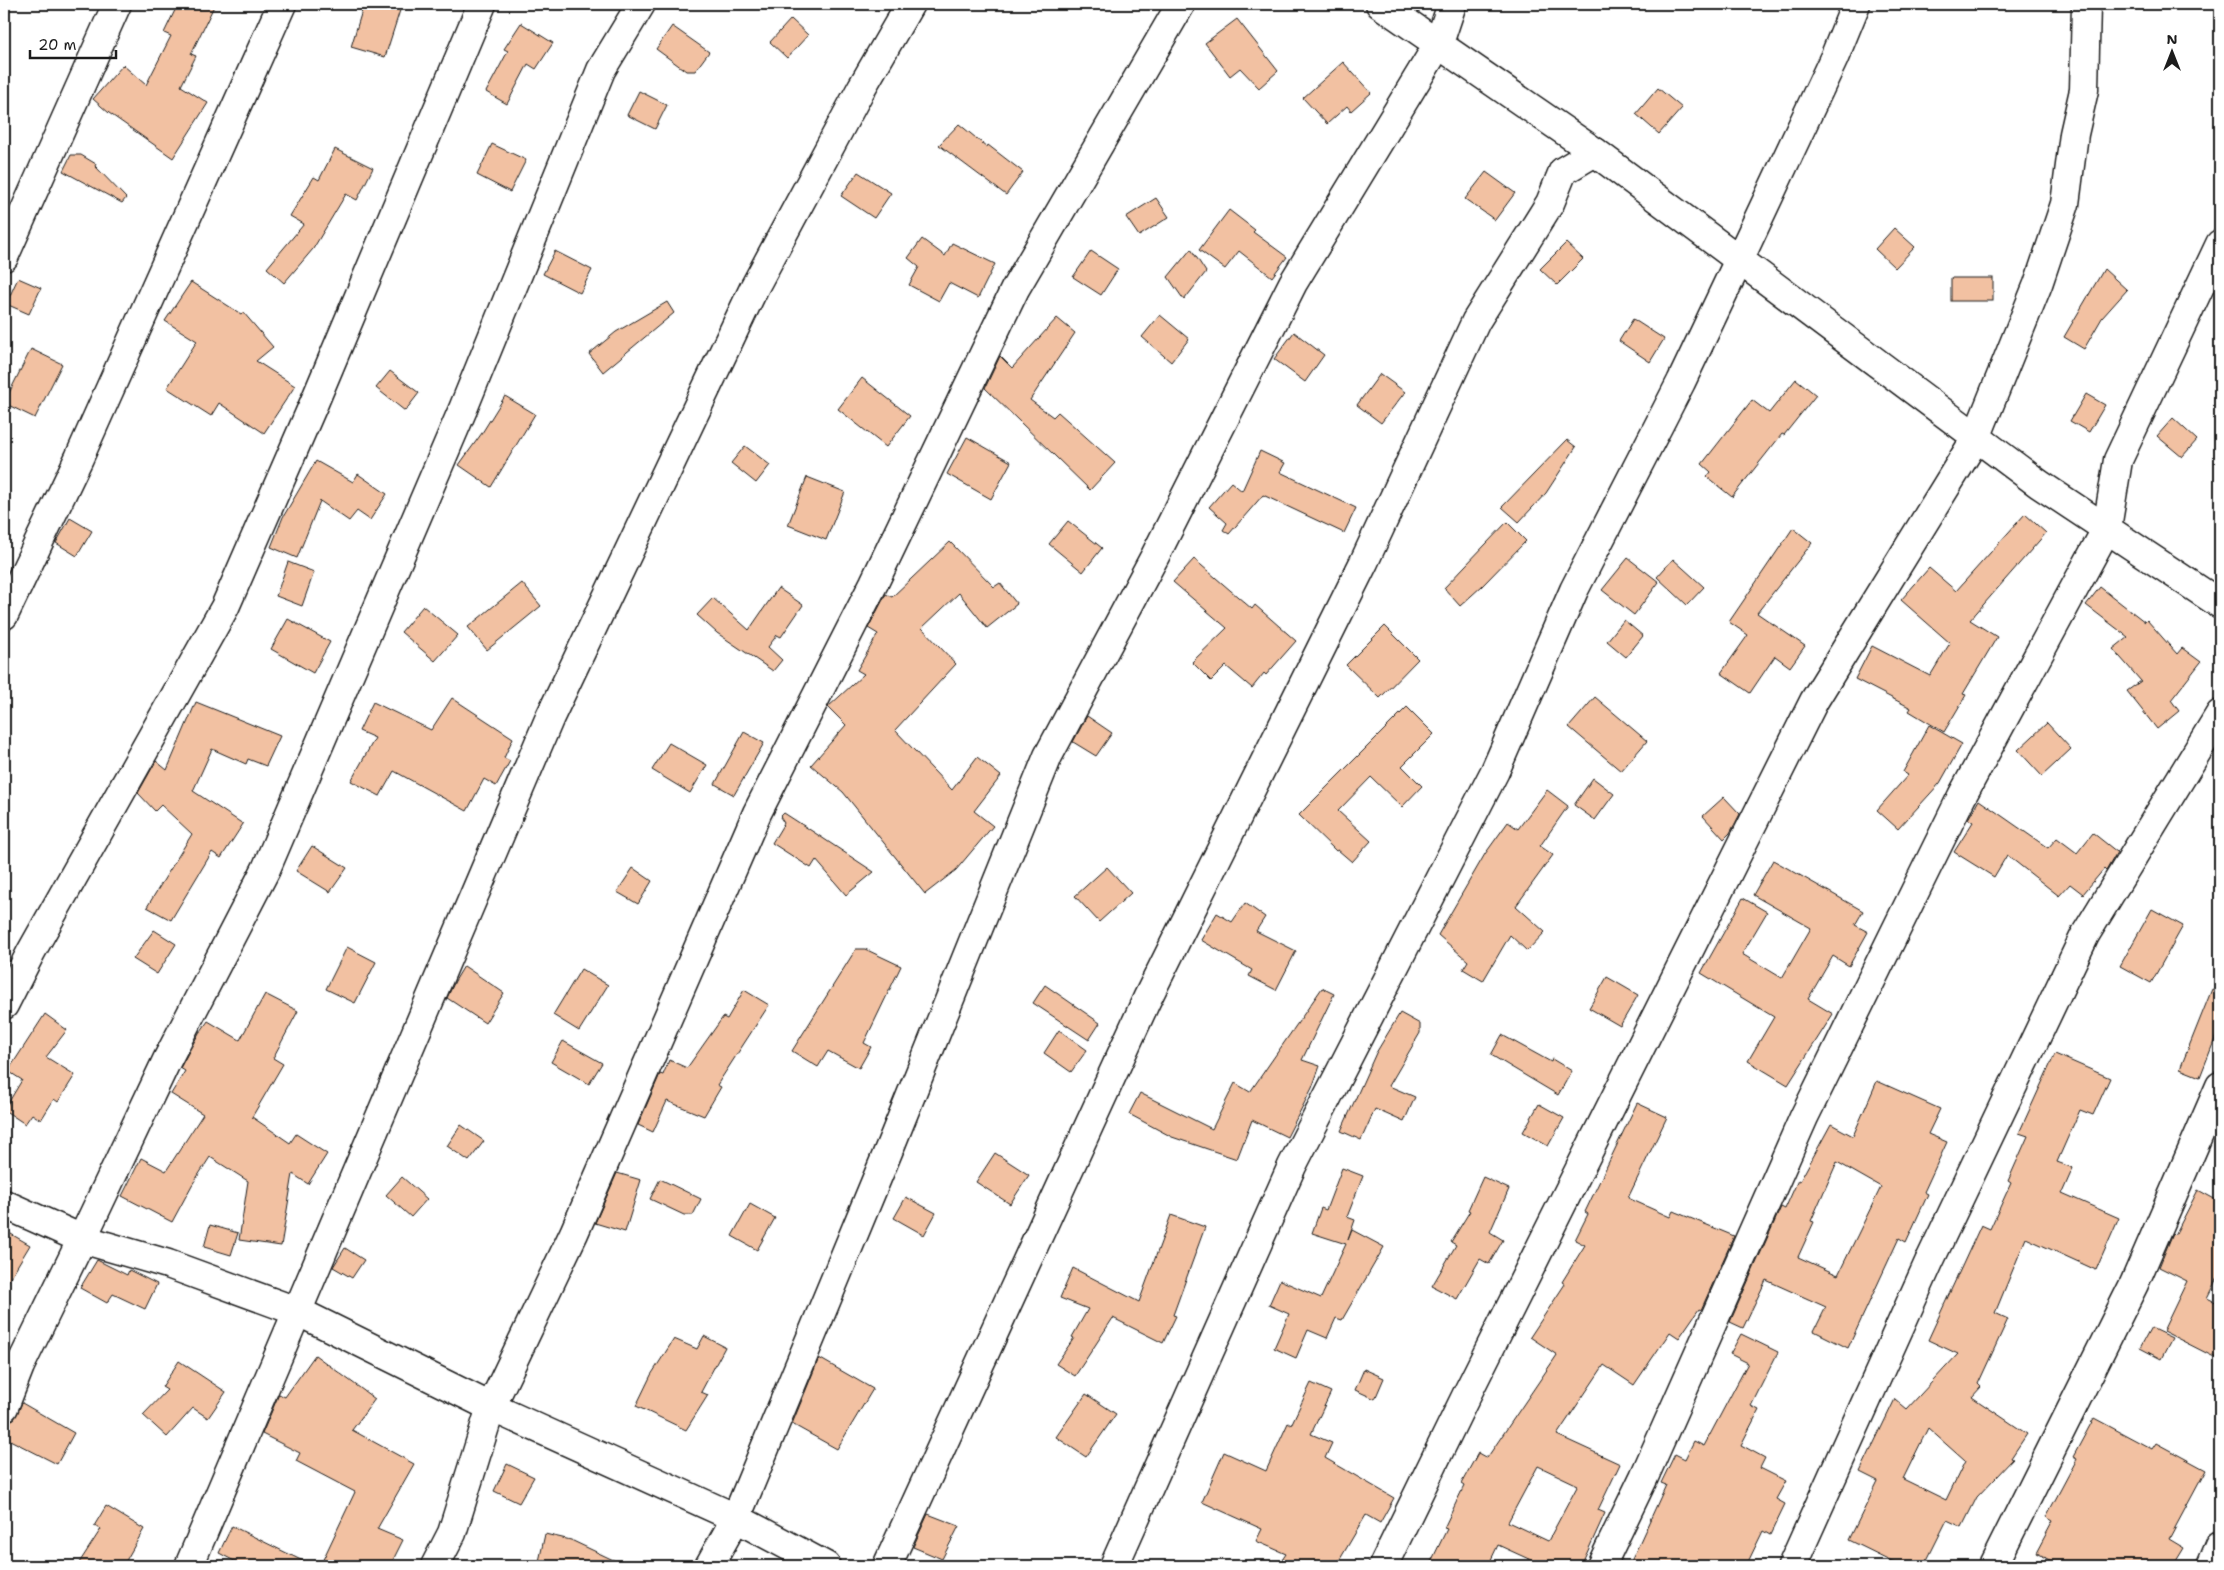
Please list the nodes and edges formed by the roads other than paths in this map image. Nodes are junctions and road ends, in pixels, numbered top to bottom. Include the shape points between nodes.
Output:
1 (117, 4) edge
2 (282, 4) edge
3 (482, 4) edge
4 (641, 4) edge
5 (910, 4) edge
6 (1181, 4) edge
7 (1380, 4) edge
8 (1452, 4) edge
9 (1856, 4) edge
10 (2086, 4) edge
11 (1438, 43) junction
12 (1595, 152) junction
13 (2220, 244) edge
14 (4, 257) edge
15 (1739, 260) junction
16 (1976, 438) junction
17 (2107, 528) junction
18 (2220, 604) edge
19 (4, 615) edge
20 (2220, 714) edge
21 (4, 1005) edge
22 (2220, 1086) edge
23 (4, 1204) edge
24 (82, 1239) junction
25 (299, 1312) junction
26 (4, 1407) edge
27 (491, 1407) junction
28 (736, 1518) junction
29 (2220, 1545) edge
30 (189, 1566) edge
31 (435, 1566) edge
32 (709, 1566) edge
33 (826, 1566) edge
34 (887, 1566) edge
35 (1114, 1566) edge
36 (1383, 1566) edge
37 (1601, 1566) edge
38 (1792, 1566) edge
39 (1993, 1566) edge
40 (2211, 1566) edge

1 - 14 street
2 - 19 street via 79,458
3 - 21 street via 225,607
4 - 24 street via 601,70 462,409 266,869 167,1060
5 - 25 street via 754,288 550,717 392,1084
6 - 27 street via 1015,288 874,583 757,813 574,1233
7 - 11 street
8 - 11 street
9 - 15 street
10 - 16 street via 2084,90 2074,134 2065,204 2038,284
11 - 12 street
11 - 28 street via 1293,283 1155,556 1048,756
12 - 15 street
12 - 34 street via 1563,171 1550,203 1476,322 1364,562 1147,999
13 - 17 street via 2118,460
15 - 16 street
15 - 35 street via 1681,382 1574,590 1495,771 1292,1166
16 - 17 street
16 - 36 street via 1814,701
17 - 18 street
17 - 37 street via 1962,796 1804,1117 1644,1477
20 - 38 street via 2085,935 1929,1262
22 - 39 street via 2134,1284
23 - 24 street
24 - 25 street via 168,1264
24 - 26 street via 20,1366
25 - 27 street
25 - 30 street
27 - 28 street
27 - 31 street via 452,1533
28 - 32 street
28 - 33 street
29 - 40 street

